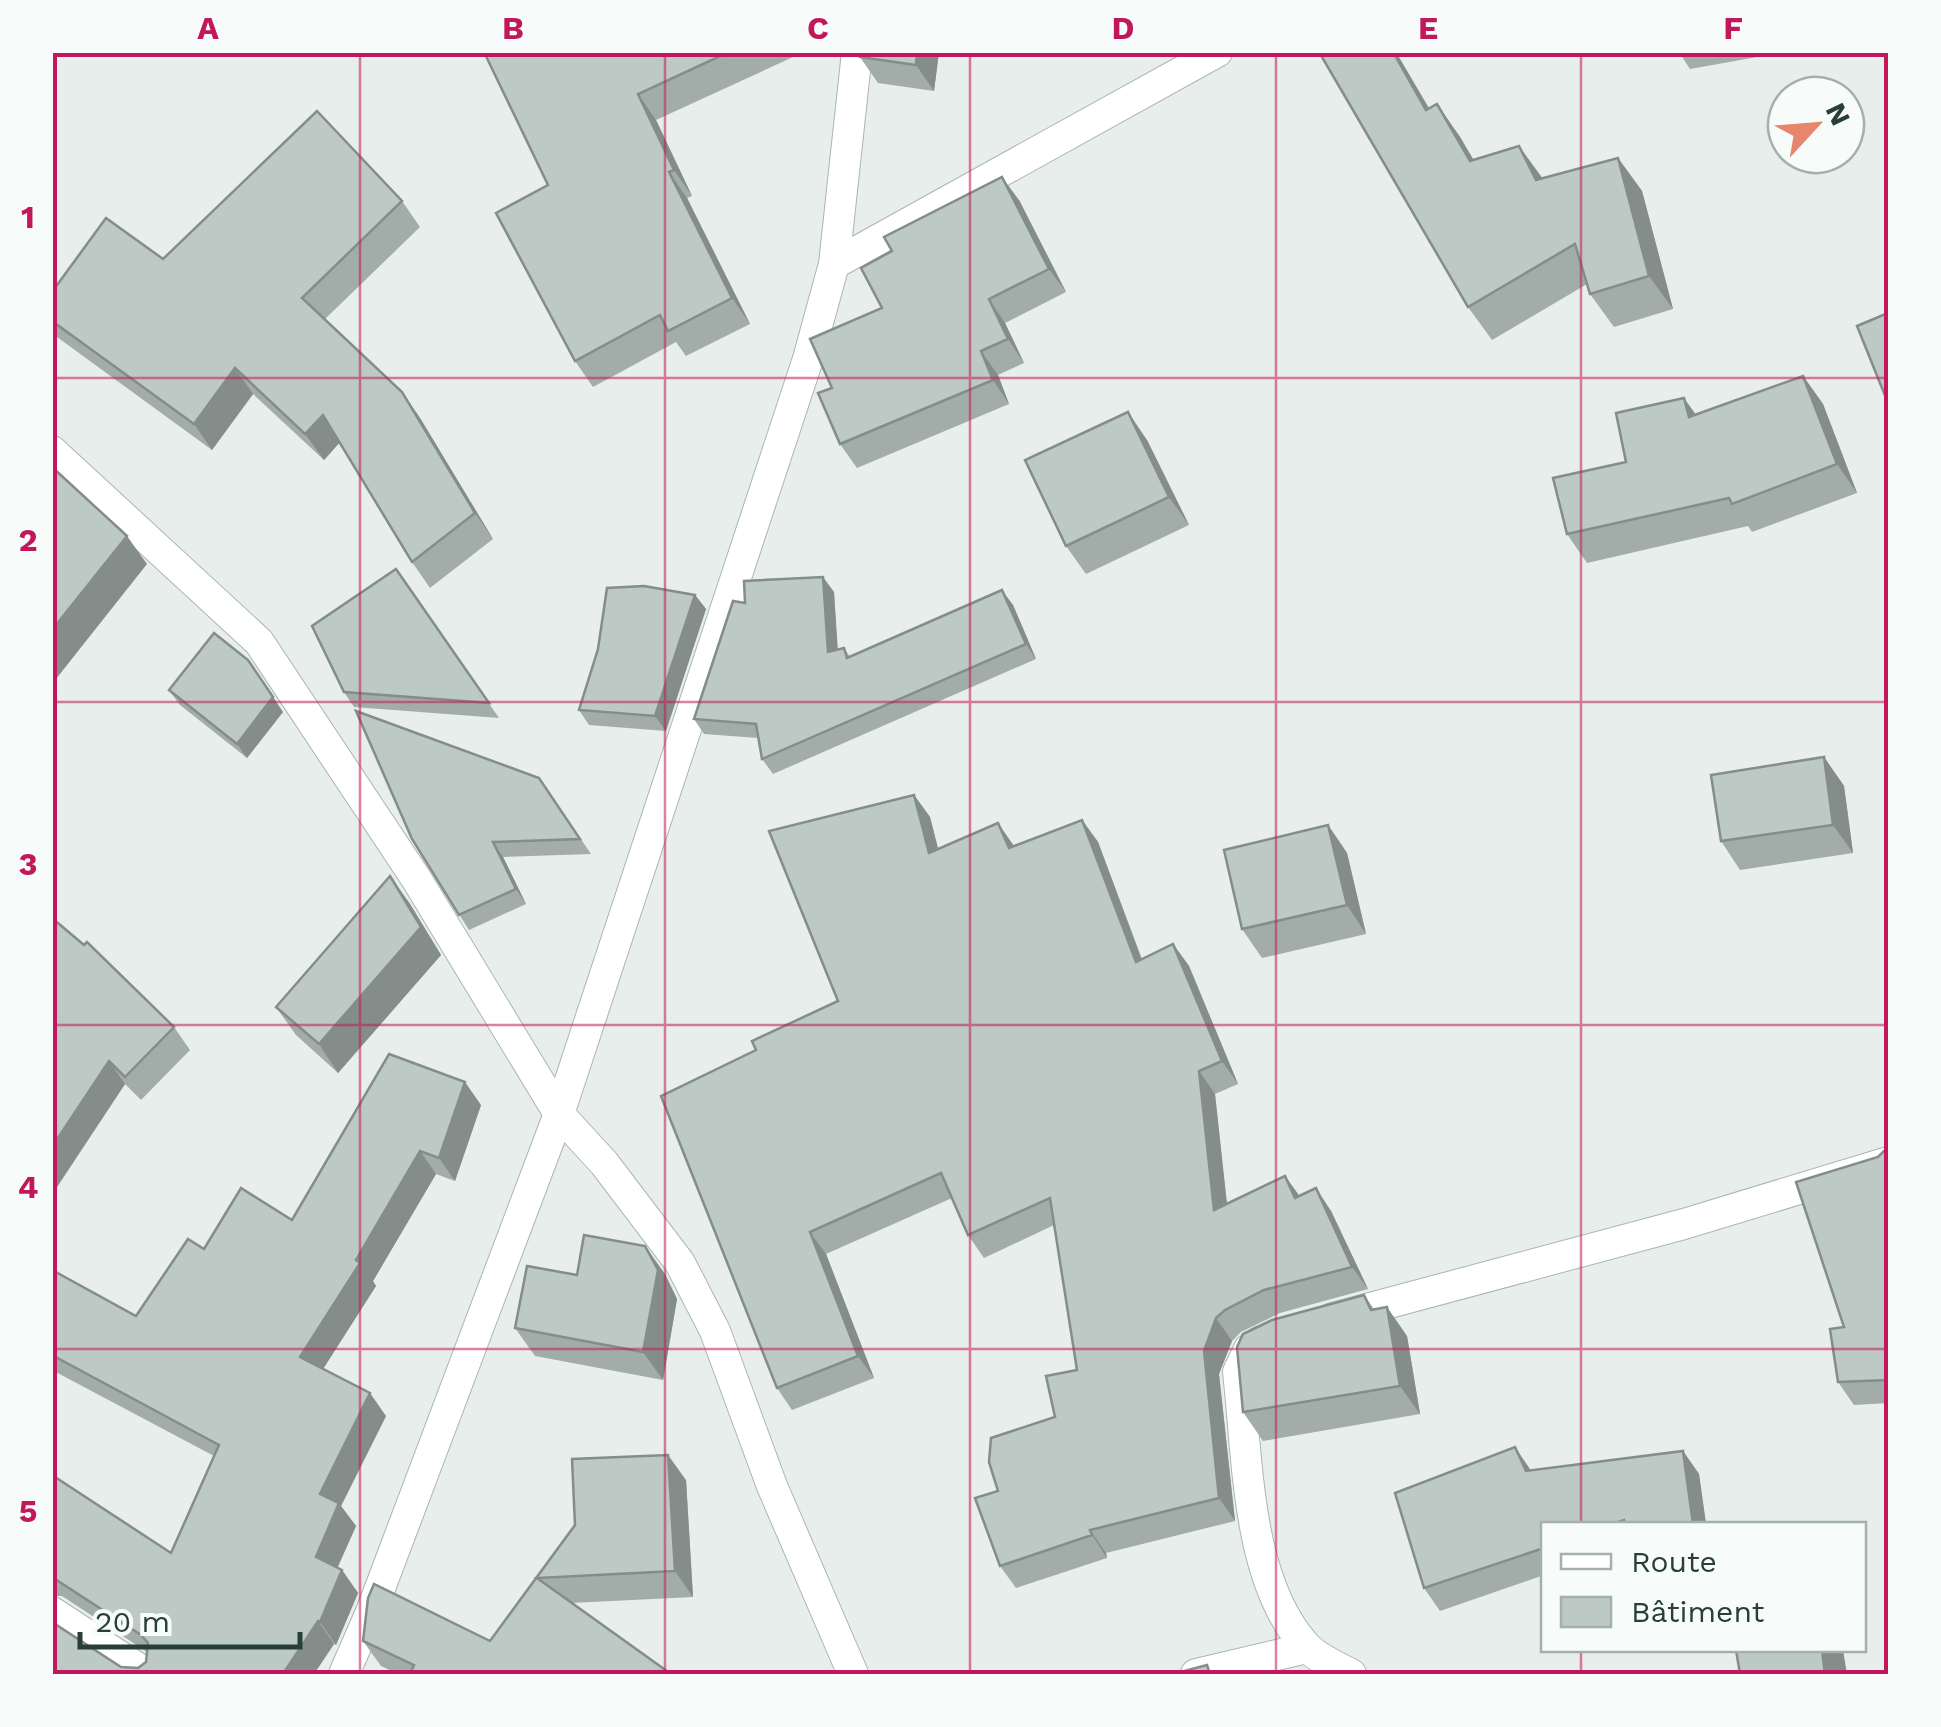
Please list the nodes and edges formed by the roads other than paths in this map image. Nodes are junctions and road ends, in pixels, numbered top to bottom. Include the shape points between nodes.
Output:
1 (857, 52) edge
2 (1218, 52) edge
3 (834, 264) junction
4 (52, 451) edge
5 (559, 1114) junction
6 (1888, 1162) edge
7 (52, 1612) edge
8 (1307, 1648) junction
9 (147, 1674) edge
10 (344, 1674) edge
11 (853, 1674) edge
12 (1196, 1674) edge
13 (1350, 1674) edge

1 - 3 street
2 - 3 street
3 - 5 street
4 - 5 street via 260,642 418,880
5 - 10 street
5 - 11 street via 680,1264 715,1332
6 - 8 street via 1294,1329 1249,1349 1238,1372 1260,1560 1276,1604
7 - 9 street
8 - 12 street
8 - 13 street

